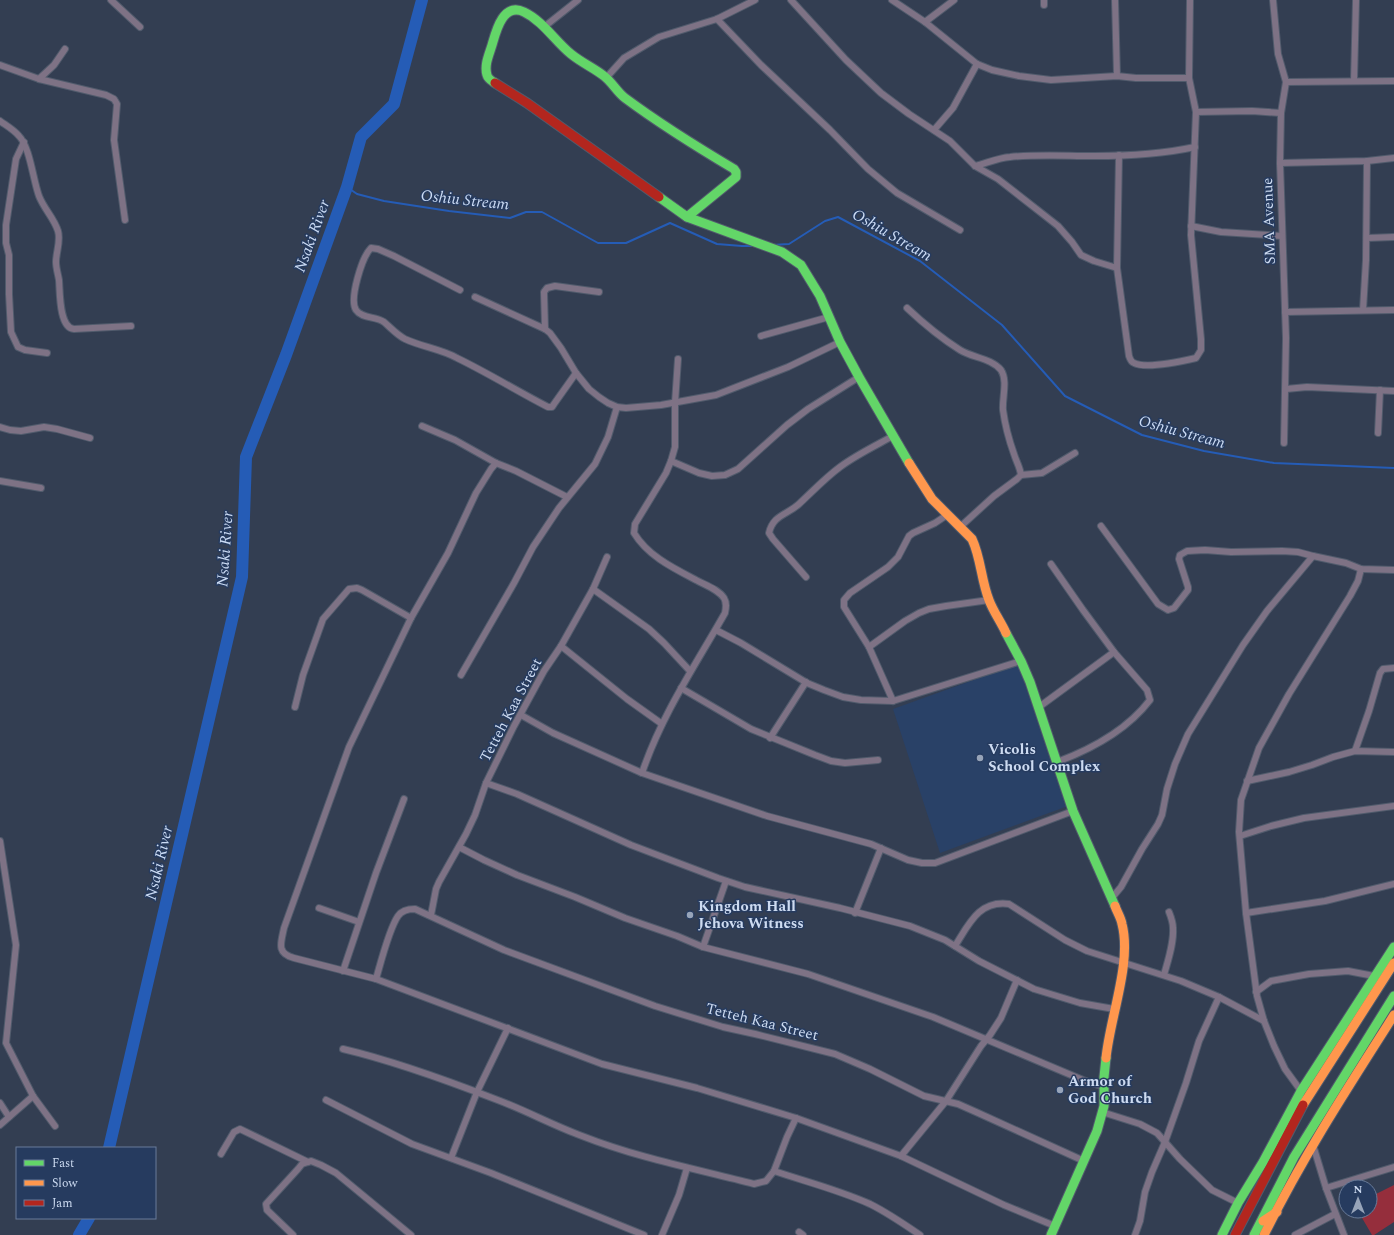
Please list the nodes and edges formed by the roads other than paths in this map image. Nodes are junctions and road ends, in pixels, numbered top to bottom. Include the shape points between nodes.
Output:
1 (111, 0) edge
2 (578, 0) edge
3 (755, 0) edge
4 (791, 0) edge
5 (892, 0) edge
6 (954, 0) edge
7 (1115, 0) edge
8 (1190, 0) edge
9 (1274, 0) edge
10 (1356, 0) edge
11 (717, 19) junction
12 (925, 22) junction
13 (140, 27) dead end
14 (544, 27) junction
15 (65, 49) dead end
16 (977, 64) junction
17 (0, 65) edge
18 (1117, 76) junction
19 (606, 78) junction
20 (1189, 78) junction
21 (39, 79) junction
22 (1354, 81) junction
23 (1394, 81) edge
24 (1286, 82) junction
25 (1196, 112) junction
26 (1281, 113) junction
27 (0, 121) edge
28 (934, 130) junction
29 (24, 142) junction
30 (1195, 147) junction
31 (1118, 155) junction
32 (1394, 158) edge
33 (1367, 161) junction
34 (1280, 162) junction
35 (975, 166) junction
36 (687, 217) junction
37 (125, 220) dead end
38 (1191, 226) junction
39 (960, 230) dead end
40 (1282, 236) junction
41 (1394, 237) edge
42 (1367, 238) junction
43 (1117, 268) junction
44 (460, 290) dead end
45 (599, 292) dead end
46 (475, 297) dead end
47 (907, 308) dead end
48 (1362, 310) junction
49 (1394, 310) edge
50 (1285, 312) junction
51 (829, 317) junction
52 (131, 326) dead end
53 (545, 329) junction
54 (761, 336) dead end
55 (840, 342) junction
56 (47, 353) dead end
57 (678, 359) dead end
58 (576, 373) junction
59 (859, 377) junction
60 (1286, 389) junction
61 (1380, 390) junction
62 (1394, 391) edge
63 (675, 403) junction
64 (617, 407) junction
65 (422, 426) dead end
66 (0, 427) edge
67 (1378, 433) dead end
68 (893, 436) junction
69 (90, 438) dead end
70 (1284, 443) dead end
71 (1075, 453) dead end
72 (672, 461) junction
73 (496, 463) junction
74 (1021, 475) junction
75 (0, 481) edge
76 (41, 488) dead end
77 (567, 497) junction
78 (947, 515) junction
79 (1101, 526) dead end
80 (960, 527) junction
81 (1313, 556) junction
82 (607, 557) dead end
83 (1051, 564) dead end
84 (1361, 569) junction
85 (1394, 570) edge
86 (806, 578) dead end
87 (593, 589) junction
88 (990, 600) junction
89 (411, 618) junction
90 (716, 630) junction
91 (561, 646) junction
92 (870, 647) junction
93 (1114, 652) junction
94 (1021, 661) junction
95 (1394, 668) edge
96 (690, 671) junction
97 (461, 675) dead end
98 (806, 682) junction
99 (681, 688) junction
100 (893, 701) junction
101 (295, 707) dead end
102 (1039, 707) junction
103 (521, 714) junction
104 (662, 724) junction
105 (770, 738) junction
106 (1354, 751) junction
107 (1394, 752) edge
108 (878, 760) dead end
109 (1057, 762) junction
110 (642, 773) junction
111 (1247, 781) junction
112 (486, 783) junction
113 (404, 799) dead end
114 (1394, 806) edge
115 (1073, 811) junction
116 (1240, 836) junction
117 (0, 841) edge
118 (459, 847) junction
119 (881, 848) junction
120 (726, 881) junction
121 (1394, 884) edge
122 (1111, 899) junction
123 (319, 908) dead end
124 (855, 912) junction
125 (1169, 912) dead end
126 (1246, 912) junction
127 (431, 915) junction
128 (359, 922) junction
129 (955, 946) junction
130 (703, 947) junction
131 (1394, 947) edge
132 (1124, 963) junction
133 (1393, 967) edge
134 (342, 971) junction
135 (1164, 975) junction
136 (1374, 976) junction
137 (376, 979) junction
138 (1017, 980) junction
139 (1256, 992) junction
140 (1394, 996) edge
141 (1219, 997) junction
142 (1114, 1009) junction
143 (1355, 1014) junction
144 (1394, 1015) edge
145 (1264, 1021) junction
146 (508, 1028) junction
147 (986, 1039) junction
148 (342, 1049) dead end
149 (1348, 1070) junction
150 (1104, 1087) junction
151 (1346, 1089) junction
152 (1301, 1091) junction
153 (477, 1092) junction
154 (33, 1096) junction
155 (326, 1100) dead end
156 (946, 1101) junction
157 (0, 1103) edge
158 (1102, 1112) junction
159 (9, 1117) junction
160 (796, 1118) junction
161 (0, 1125) edge
162 (55, 1126) dead end
163 (1165, 1142) junction
164 (1313, 1145) junction
165 (221, 1154) dead end
166 (901, 1156) junction
167 (451, 1158) junction
168 (1084, 1161) junction
169 (308, 1162) junction
170 (1394, 1167) edge
171 (687, 1168) junction
172 (774, 1172) junction
173 (1326, 1188) junction
174 (1238, 1203) junction
175 (1277, 1212) junction
176 (1335, 1214) junction
177 (1262, 1222) junction
178 (1055, 1226) junction
179 (292, 1235) edge
180 (411, 1235) edge
181 (644, 1235) edge
182 (662, 1235) edge
183 (920, 1235) edge
184 (1051, 1235) edge
185 (1136, 1235) edge
186 (1222, 1235) edge
187 (1235, 1235) edge
188 (1254, 1235) edge
189 (1264, 1235) edge
190 (1294, 1235) edge
191 (1344, 1235) edge

1 - 13 street
2 - 14 street
3 - 11 street
4 - 28 street via 846,60 881,93
5 - 12 street
6 - 12 street
7 - 18 street
8 - 20 street
9 - 24 street, SMA Avenue via 1278,54
10 - 22 street
11 - 19 street via 678,30 647,43 624,58
11 - 39 street via 868,169 897,193
12 - 16 street
14 - 19 street via 571,54
14 - 36 street via 521,11 513,10 504,17 496,30 487,61 489,79 527,103
15 - 21 street
16 - 18 street via 992,70 1037,79 1066,80
16 - 28 street via 953,108
17 - 21 street
18 - 20 street
19 - 36 street via 648,116 736,172 736,177
20 - 25 street
21 - 37 street via 114,99 117,104 114,140
22 - 23 street
22 - 24 street
24 - 26 street, SMA Avenue
25 - 26 street
25 - 30 street
26 - 34 street, SMA Avenue
27 - 29 street
28 - 35 street via 950,141
29 - 52 street via 40,198 59,232 56,262 62,314 68,326 71,329
29 - 56 street via 16,159 6,225 11,332 18,347
30 - 31 street
30 - 38 street
31 - 35 street via 1028,155 1001,158
31 - 43 street
32 - 33 street
33 - 34 street
33 - 42 street
34 - 40 street, SMA Avenue
35 - 43 street via 998,179 1058,226 1081,254
36 - 51 street via 782,252 802,265
38 - 40 street via 1221,232
38 - 43 street via 1201,339 1201,350 1196,358 1169,364 1132,362 1129,356
40 - 50 street, SMA Avenue
41 - 42 street
42 - 48 street
44 - 58 street via 394,256 371,248 362,262 354,301 356,311 360,314 383,322 405,339 455,357 548,407 552,407
45 - 53 street via 555,286 546,288
46 - 53 street
47 - 74 street via 936,334 962,351 1000,369 1004,375 1004,419
48 - 49 street
48 - 50 street
50 - 60 street, SMA Avenue
51 - 54 street
51 - 55 street
53 - 58 street via 561,348
55 - 59 street
55 - 63 street via 788,368 716,395
57 - 63 street
58 - 64 street via 598,397
59 - 68 street
59 - 72 street via 808,409 738,469 725,475 699,473
60 - 61 street via 1307,387
60 - 70 street, SMA Avenue
61 - 62 street
61 - 67 street
63 - 64 street
63 - 72 street via 675,447
64 - 77 street via 608,437 595,464
65 - 73 street via 455,440
66 - 69 street via 21,431 44,427
68 - 78 street via 932,499
68 - 86 street via 852,458 819,484 798,506 771,525 769,533
71 - 74 street via 1042,473
72 - 90 street via 635,524 634,534 643,546 659,559 708,585 725,598 725,613
73 - 77 street
73 - 89 street via 476,493 448,553
74 - 80 street
75 - 76 street
77 - 97 street via 533,547
78 - 80 street
78 - 92 street via 912,532 898,557 888,567 844,600 844,607
79 - 81 street via 1158,604 1168,610 1174,608 1188,590 1179,559 1186,551 1282,551
80 - 88 street via 976,547
81 - 84 street
81 - 122 street via 1267,610 1188,734 1167,788 1158,824
82 - 87 street, Tetteh Kaa Street
83 - 93 street
84 - 85 street
84 - 111 street via 1350,596 1259,748
87 - 91 street, Tetteh Kaa Street
87 - 96 street via 648,629
88 - 92 street via 919,612
88 - 94 street
89 - 101 street via 362,590 350,590 323,619 303,675
89 - 134 street via 350,747 284,928 282,952 285,956
90 - 96 street
90 - 98 street via 741,642
91 - 103 street, Tetteh Kaa Street
91 - 104 street
92 - 100 street
93 - 102 street
93 - 109 street via 1147,690 1150,700 1130,722 1100,743
94 - 100 street
94 - 102 street
95 - 106 street via 1383,669 1380,673
96 - 99 street
98 - 100 street via 843,697
98 - 105 street
99 - 104 street
99 - 105 street
102 - 109 street
103 - 110 street via 553,732
103 - 112 street, Tetteh Kaa Street
104 - 110 street
105 - 108 street via 831,761 853,763
106 - 107 street
106 - 111 street via 1289,772
109 - 115 street
110 - 119 street via 767,816
111 - 116 street via 1241,800
112 - 118 street, Tetteh Kaa Street via 475,815
112 - 120 street via 517,794 631,845
113 - 128 street
114 - 116 street via 1304,818
115 - 119 street via 935,862 908,860
115 - 122 street
116 - 126 street
117 - 154 street via 16,945 6,1043
118 - 127 street, Tetteh Kaa Street via 436,890
118 - 130 street via 516,875
119 - 124 street
120 - 124 street
120 - 130 street
121 - 126 street via 1325,900
122 - 132 street via 1122,923
123 - 128 street
124 - 129 street via 910,926
125 - 135 street via 1173,936
126 - 139 street
127 - 137 street, Tetteh Kaa Street via 415,909 409,909 399,915 392,928
127 - 156 street, Tetteh Kaa Street via 511,952 655,1006 723,1027 835,1054 924,1096
128 - 134 street
129 - 132 street via 972,918 981,910 1000,903 1009,904 1087,951
129 - 138 street
130 - 147 street via 808,974 933,1017
131 - 136 street
132 - 135 street
132 - 142 street
133 - 143 street
134 - 137 street
135 - 141 street
136 - 139 street via 1348,971 1308,974 1271,981
136 - 143 street
137 - 146 street
138 - 142 street via 1059,997
138 - 147 street via 1001,1018
139 - 145 street
140 - 149 street
141 - 145 street
141 - 163 street via 1198,1041
142 - 150 street via 1108,1039
143 - 152 street
143 - 187 street via 1305,1100
144 - 151 street
145 - 152 street via 1285,1069
146 - 153 street
146 - 160 street via 602,1064 697,1088
147 - 150 street
147 - 156 street
148 - 153 street via 373,1056
149 - 151 street
149 - 177 street via 1294,1157
150 - 158 street
151 - 164 street
152 - 174 street
153 - 167 street
153 - 171 street via 581,1136 626,1152
154 - 159 street
154 - 162 street
155 - 167 street via 412,1144
156 - 166 street
156 - 168 street, Tetteh Kaa Street
157 - 159 street
158 - 163 street via 1157,1132
158 - 168 street
159 - 161 street
160 - 166 street
160 - 172 street
163 - 174 street via 1212,1190
163 - 185 street via 1145,1192
164 - 173 street
164 - 175 street
165 - 169 street via 234,1132 240,1129
166 - 178 street
167 - 181 street
168 - 178 street
169 - 179 street via 298,1169 266,1204 267,1210
169 - 180 street via 336,1173
170 - 173 street
171 - 172 street via 754,1184 766,1181
171 - 182 street via 679,1196
172 - 183 street via 815,1183 870,1204
173 - 176 street
174 - 186 street
175 - 177 street
175 - 189 street
176 - 190 street
176 - 191 street
177 - 188 street
178 - 184 street

